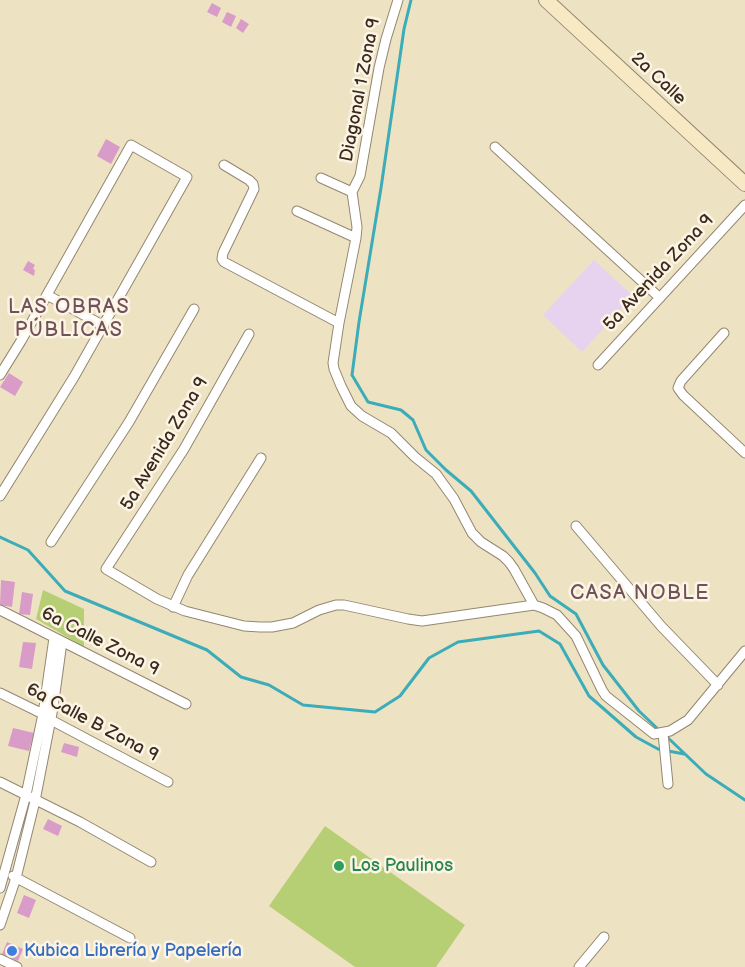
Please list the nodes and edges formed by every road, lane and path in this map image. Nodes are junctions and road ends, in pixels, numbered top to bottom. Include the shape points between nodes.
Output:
1 (398, 0) edge
2 (546, 0) edge
3 (495, 147) dead end
4 (224, 165) dead end
5 (321, 178) dead end
6 (745, 184) edge
7 (352, 192) junction
8 (745, 205) edge
9 (297, 211) dead end
10 (356, 238) junction
11 (47, 295) junction
12 (660, 298) junction
13 (194, 309) dead end
14 (339, 322) junction
15 (104, 326) junction
16 (724, 333) dead end
17 (249, 334) dead end
18 (598, 364) dead end
19 (0, 375) edge
20 (745, 453) edge
21 (261, 458) dead end
22 (0, 496) edge
23 (576, 526) dead end
24 (51, 542) dead end
25 (534, 605) junction
26 (173, 607) junction
27 (0, 610) edge
28 (58, 640) junction
29 (745, 651) edge
30 (718, 685) junction
31 (0, 693) edge
32 (186, 704) dead end
33 (42, 714) junction
34 (51, 720) junction
35 (664, 733) junction
36 (0, 782) edge
37 (168, 782) dead end
38 (668, 784) dead end
39 (26, 795) junction
40 (35, 801) junction
41 (151, 862) dead end
42 (3, 871) edge
43 (16, 878) junction
44 (0, 888) edge
45 (0, 924) edge
46 (604, 937) dead end
47 (130, 938) dead end
48 (0, 959) edge
49 (17, 967) edge
50 (579, 967) edge

1 - 7 street, Diagonal 1 Zona 9 via 379,68 360,176
2 - 6 street, 2a Calle
3 - 12 street
4 - 14 street via 249,180 254,189 222,259
5 - 7 street
7 - 10 street, Diagonal 1 Zona 9
8 - 12 street, 5a Avenida Zona 9
9 - 10 street
10 - 14 street, Diagonal 1 Zona 9
11 - 15 street
11 - 15 street via 131,145 187,177
11 - 19 street
12 - 18 street, 5a Avenida Zona 9
13 - 24 street via 129,422
14 - 25 street, Diagonal 1 Zona 9 via 333,363 351,406 391,432 436,474 472,533 509,562
15 - 22 street
16 - 20 street via 678,388
17 - 26 street, 5a Avenida Zona 9 via 184,448 106,569
21 - 26 street via 188,575
23 - 30 street via 661,626
25 - 26 street via 422,621 336,605 272,627 244,626
25 - 35 street via 550,610 570,628 606,696 650,732
27 - 28 street, 6a Calle Zona 9
28 - 32 street, 6a Calle Zona 9
28 - 33 street
28 - 34 street
29 - 30 street
30 - 35 street via 688,720
31 - 33 street, 6a Calle B Zona 9
33 - 34 street, 6a Calle B Zona 9
33 - 39 street
34 - 37 street, 6a Calle B Zona 9
34 - 40 street
35 - 38 street
36 - 39 street
39 - 40 street
39 - 42 street
40 - 41 street
40 - 43 street
42 - 43 street
42 - 44 street
43 - 45 street
43 - 47 street
46 - 50 street
48 - 49 street

